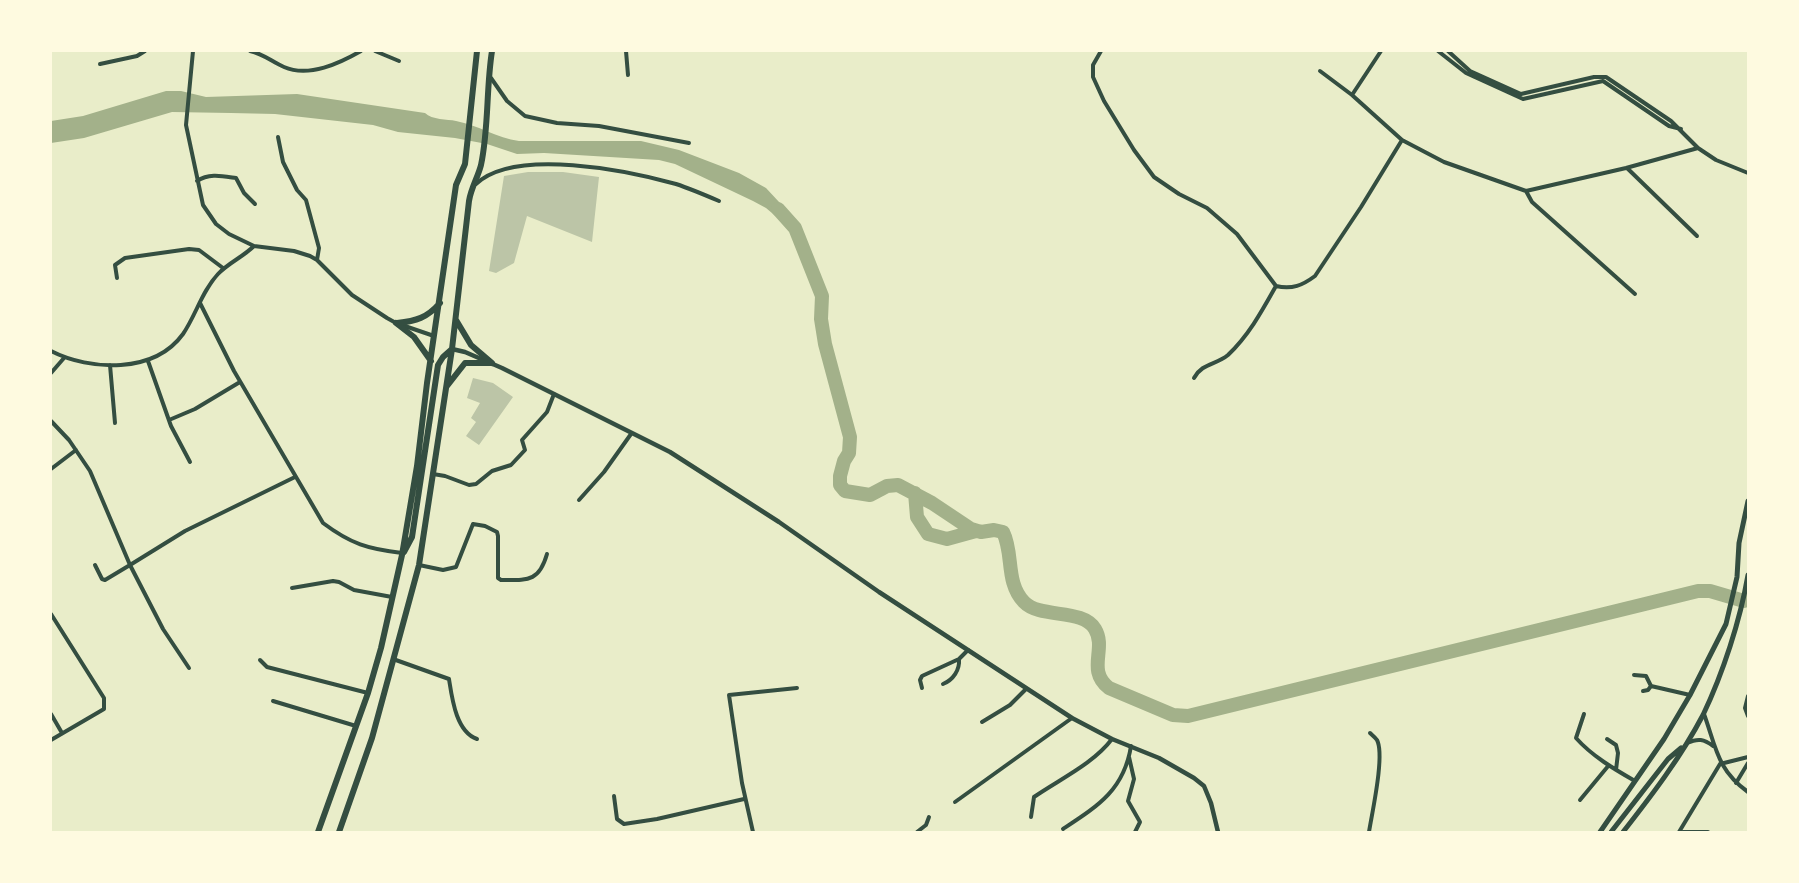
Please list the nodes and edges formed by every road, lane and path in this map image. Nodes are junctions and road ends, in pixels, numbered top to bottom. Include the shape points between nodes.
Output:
1 (145, 51) edge
2 (193, 51) edge
3 (250, 51) edge
4 (362, 51) edge
5 (375, 51) edge
6 (477, 51) edge
7 (492, 51) edge
8 (626, 51) edge
9 (1101, 51) edge
10 (1381, 51) edge
11 (1438, 51) edge
12 (1448, 51) edge
13 (399, 62) dead end
14 (100, 64) dead end
15 (1320, 71) dead end
16 (488, 75) junction
17 (628, 75) dead end
18 (1352, 95) junction
19 (1681, 129) junction
20 (278, 137) dead end
21 (1402, 140) junction
22 (689, 143) dead end
23 (1698, 148) junction
24 (1626, 168) junction
25 (1748, 173) edge
26 (197, 181) junction
27 (471, 189) junction
28 (1526, 191) junction
29 (719, 201) dead end
30 (255, 204) dead end
31 (1697, 236) dead end
32 (254, 246) junction
33 (317, 260) junction
34 (224, 268) junction
35 (117, 278) dead end
36 (1276, 286) junction
37 (1635, 294) dead end
38 (441, 301) junction
39 (200, 303) junction
40 (454, 316) junction
41 (396, 323) junction
42 (435, 336) junction
43 (452, 349) junction
44 (51, 351) edge
45 (64, 358) junction
46 (148, 361) junction
47 (431, 362) junction
48 (492, 363) junction
49 (110, 365) junction
50 (51, 373) edge
51 (1194, 378) dead end
52 (240, 382) junction
53 (445, 390) junction
54 (555, 394) junction
55 (51, 420) edge
56 (169, 420) junction
57 (115, 423) dead end
58 (631, 434) junction
59 (76, 450) junction
60 (190, 462) dead end
61 (51, 469) edge
62 (432, 474) junction
63 (295, 477) junction
64 (579, 500) dead end
65 (1748, 501) edge
66 (403, 553) junction
67 (547, 554) dead end
68 (95, 565) dead end
69 (130, 565) junction
70 (419, 565) junction
71 (1748, 576) edge
72 (292, 588) dead end
73 (392, 597) junction
74 (51, 614) edge
75 (53, 622) edge
76 (968, 650) junction
77 (393, 659) junction
78 (959, 659) junction
79 (260, 660) dead end
80 (189, 668) dead end
81 (1634, 675) dead end
82 (943, 684) dead end
83 (1651, 686) junction
84 (797, 688) dead end
85 (922, 688) dead end
86 (1026, 689) junction
87 (1643, 691) dead end
88 (368, 693) junction
89 (1690, 695) junction
90 (1748, 696) edge
91 (273, 700) dead end
92 (1703, 713) junction
93 (51, 714) edge
94 (1584, 714) dead end
95 (1748, 716) edge
96 (1072, 718) junction
97 (982, 722) dead end
98 (357, 726) junction
99 (62, 733) junction
100 (1370, 733) dead end
101 (1112, 739) junction
102 (1607, 739) dead end
103 (51, 740) edge
104 (477, 740) dead end
105 (1687, 743) junction
106 (1131, 746) junction
107 (1713, 746) junction
108 (1129, 757) junction
109 (1748, 757) edge
110 (1748, 763) edge
111 (1720, 764) junction
112 (1609, 765) junction
113 (1616, 770) junction
114 (1635, 782) junction
115 (1736, 784) junction
116 (1748, 792) edge
117 (614, 796) dead end
118 (744, 799) junction
119 (1580, 800) dead end
120 (955, 802) dead end
121 (929, 817) dead end
122 (1031, 817) dead end
123 (1063, 829) dead end
124 (318, 832) edge
125 (339, 832) edge
126 (753, 832) edge
127 (917, 832) edge
128 (1135, 832) edge
129 (1218, 832) edge
130 (1369, 832) edge
131 (1600, 832) edge
132 (1611, 832) edge
133 (1623, 832) edge
134 (1681, 832) edge
135 (1688, 832) edge
136 (1708, 832) edge

1 - 14 street
2 - 26 street via 186,125
3 - 4 street via 297,71 335,64
5 - 13 street
6 - 38 highway via 465,164 456,185
7 - 16 highway
8 - 17 street
9 - 36 street via 1093,65 1093,77 1104,101 1154,177 1207,208 1237,234
10 - 18 street
11 - 19 street via 1468,75 1523,99 1604,81 1669,126
12 - 19 street via 1470,71 1521,94 1606,77
15 - 18 street
16 - 22 street via 507,101 525,116
16 - 27 highway via 480,166
18 - 21 street
19 - 23 street
20 - 33 street via 283,162 306,200 319,248
21 - 28 street via 1444,162
21 - 36 street via 1315,276 1295,288
23 - 24 street
23 - 25 street
24 - 28 street
24 - 31 street
26 - 30 street via 213,176 236,178
26 - 32 street via 203,205 216,224
27 - 29 street via 484,176 518,165 594,167 679,185
27 - 40 highway
28 - 37 street via 1532,202
32 - 33 street via 294,251
32 - 34 street
33 - 41 street via 352,295
34 - 35 street via 199,250 189,249 125,258 115,265
34 - 39 street
36 - 51 street via 1248,334 1221,361 1204,366
38 - 41 highway via 425,318
38 - 42 highway
39 - 46 street via 182,335
39 - 52 street
40 - 43 highway
40 - 48 highway via 471,345
41 - 42 street
41 - 47 highway via 414,337
42 - 47 highway
43 - 48 street
43 - 53 highway
43 - 66 highway via 438,365 412,537
44 - 45 street
45 - 49 street
45 - 50 street
46 - 49 street
46 - 56 street
47 - 66 highway
48 - 53 highway via 465,363
48 - 54 street
49 - 57 street
52 - 56 street
52 - 63 street
53 - 62 highway
54 - 58 street
54 - 62 street via 547,412 522,440 525,450 511,465 469,485
55 - 59 street
56 - 60 street
58 - 64 street
58 - 76 street via 713,479
59 - 61 street
59 - 69 street via 90,471
62 - 70 highway
63 - 66 street via 323,523 344,538 367,548
63 - 69 street via 185,531
65 - 89 main road via 1726,624
66 - 73 highway
67 - 70 street via 543,569 534,577 501,580 497,532 473,524 456,567 443,570
68 - 69 street via 105,580
69 - 80 street via 163,629
70 - 77 highway
71 - 92 main road via 1737,625
72 - 73 street via 333,581 354,590
73 - 88 highway
74 - 75 street
75 - 99 street via 105,704 104,709
76 - 78 street
76 - 86 street
77 - 104 street via 449,679 463,729
77 - 125 highway via 372,738
78 - 82 street via 953,678
78 - 85 street via 924,675 920,680
79 - 88 street via 267,667
81 - 83 street via 1646,676
83 - 87 street
83 - 89 street
84 - 118 street via 729,695
86 - 96 street
86 - 97 street via 1010,705
88 - 98 highway
89 - 114 main road
90 - 95 street
91 - 98 street
92 - 105 main road
92 - 107 street
93 - 99 street
94 - 112 street via 1576,738
96 - 101 street
96 - 120 street
98 - 124 highway
99 - 103 street
100 - 130 street via 1378,741 1379,759
101 - 106 street
101 - 122 street via 1093,758 1034,797
102 - 113 street via 1616,745
105 - 107 street via 1695,739
105 - 132 main road via 1668,759
105 - 133 main road
106 - 108 street
106 - 129 street via 1173,765 1204,786
107 - 111 street
108 - 123 street via 1109,796
108 - 128 street via 1134,779 1128,801 1140,822
109 - 111 street
110 - 115 street
111 - 115 street
111 - 134 street
112 - 113 street
112 - 119 street
113 - 114 street
114 - 131 main road
115 - 116 street
117 - 118 street via 617,819 624,824
118 - 126 street
121 - 127 street
134 - 135 street
135 - 136 street

